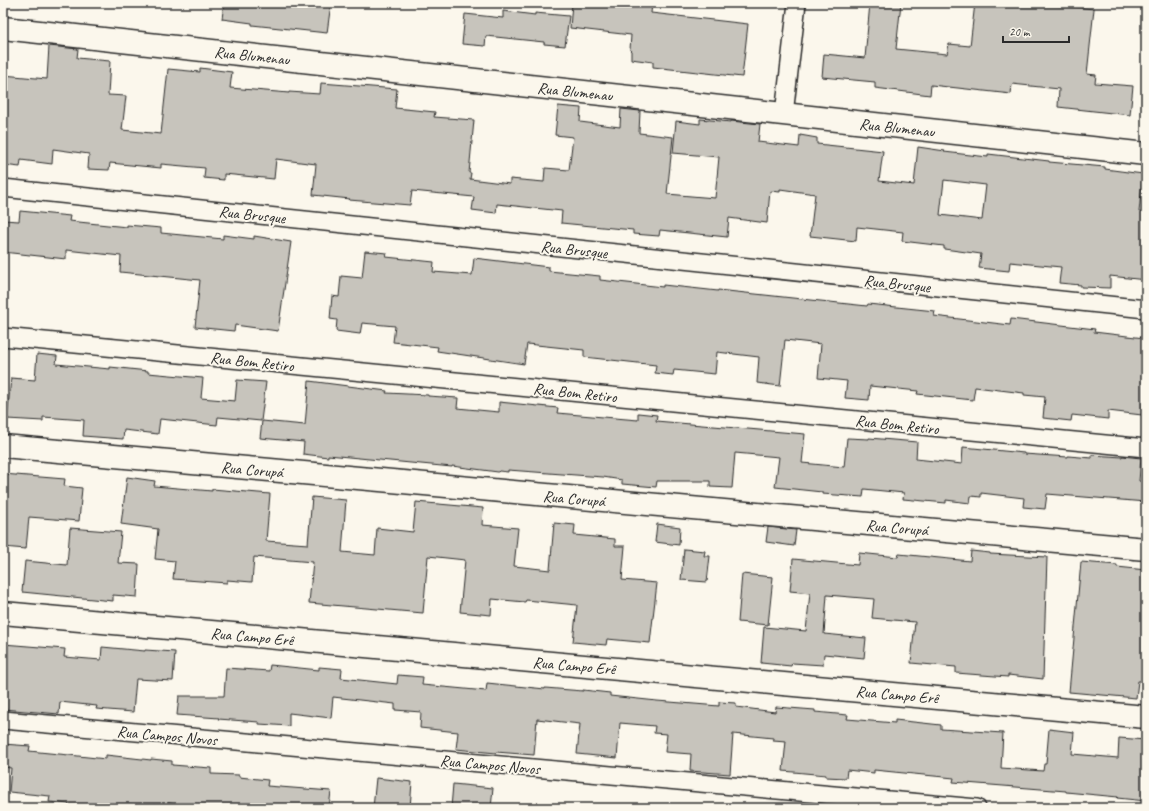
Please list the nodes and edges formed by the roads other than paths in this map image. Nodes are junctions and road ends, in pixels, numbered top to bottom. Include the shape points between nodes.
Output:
1 (797, 3) edge
2 (3, 28) edge
3 (784, 114) junction
4 (1146, 154) edge
5 (3, 188) edge
6 (1146, 309) edge
7 (3, 337) edge
8 (3, 446) edge
9 (1146, 448) edge
10 (1146, 549) edge
11 (3, 613) edge
12 (1146, 717) edge
13 (3, 720) edge
14 (977, 808) edge

1 - 3 street
2 - 3 street, Rua Blumenau
3 - 4 street, Rua Blumenau
5 - 6 street, Rua Brusque
7 - 9 street, Rua Bom Retiro
8 - 10 street, Rua Corupá
11 - 12 street, Rua Campo Erê
13 - 14 street, Rua Campos Novos

